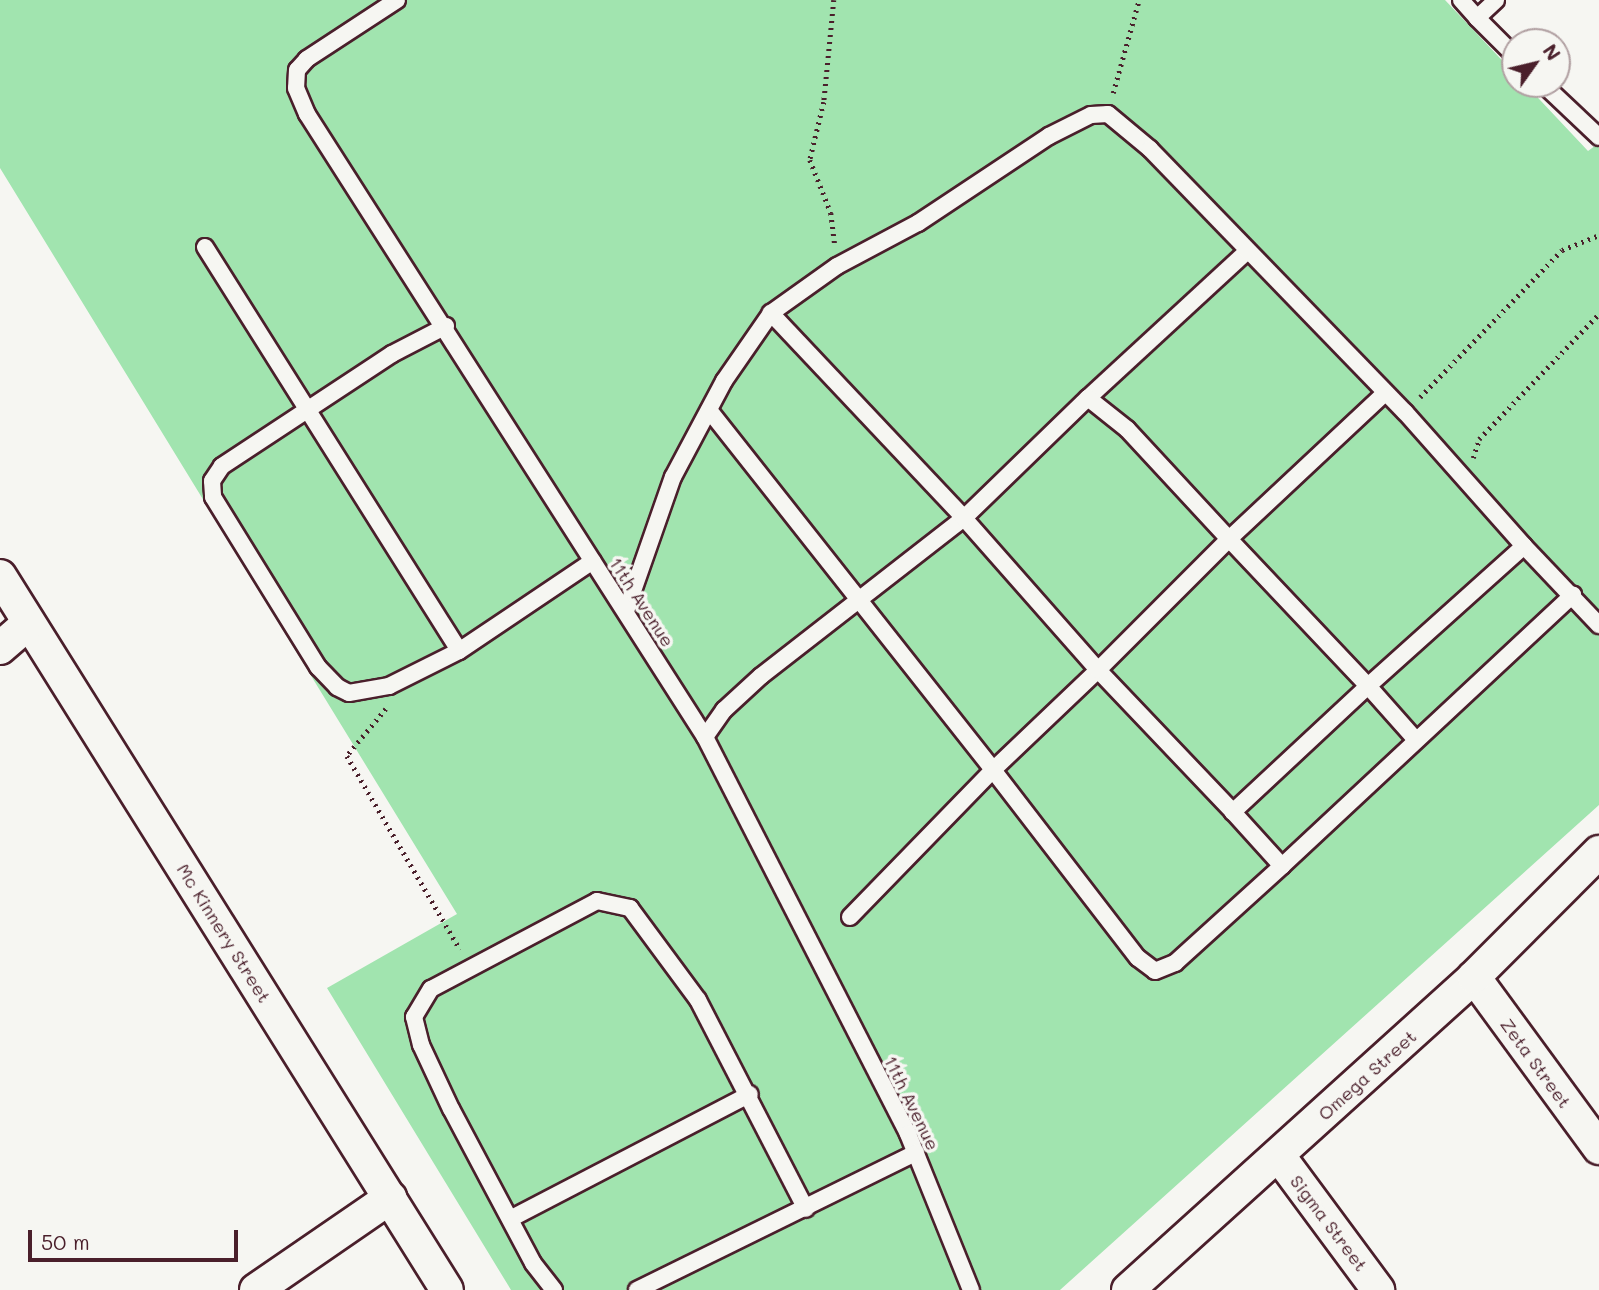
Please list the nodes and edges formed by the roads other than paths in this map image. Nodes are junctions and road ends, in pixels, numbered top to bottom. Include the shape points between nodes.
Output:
1 (397, 0) edge
2 (1461, 0) edge
3 (1496, 0) edge
4 (1477, 18) junction
5 (1501, 42) edge
6 (1558, 98) edge
7 (1599, 138) edge
8 (205, 247) dead end
9 (1246, 252) junction
10 (771, 313) junction
11 (446, 326) junction
12 (1385, 393) junction
13 (1088, 398) junction
14 (709, 410) junction
15 (306, 411) junction
16 (964, 518) junction
17 (1229, 539) junction
18 (1524, 546) junction
19 (593, 561) junction
20 (0, 576) edge
21 (1573, 595) junction
22 (857, 600) junction
23 (626, 611) junction
24 (29, 623) junction
25 (1599, 625) edge
26 (0, 649) edge
27 (459, 651) junction
28 (1098, 670) junction
29 (1368, 686) junction
30 (705, 737) junction
31 (1416, 740) junction
32 (993, 770) junction
33 (1233, 812) junction
34 (1599, 852) edge
35 (1282, 866) junction
36 (850, 917) dead end
37 (1474, 977) junction
38 (750, 1094) junction
39 (1599, 1148) edge
40 (916, 1153) junction
41 (1279, 1156) junction
42 (390, 1198) junction
43 (806, 1209) junction
44 (512, 1218) junction
45 (256, 1290) edge
46 (447, 1290) edge
47 (554, 1290) edge
48 (637, 1290) edge
49 (971, 1290) edge
50 (1128, 1290) edge
51 (1378, 1290) edge

1 - 11 lane, 11th Avenue via 307,59 297,71 296,88 324,142
2 - 4 lane
3 - 4 lane
4 - 5 lane
6 - 7 lane
8 - 15 lane
9 - 10 lane via 1150,149 1108,114 1075,121 918,223 837,266
9 - 12 lane
9 - 13 lane
10 - 14 lane
10 - 16 lane
11 - 15 lane
11 - 19 lane, 11th Avenue
12 - 17 lane
12 - 18 lane
13 - 16 lane
13 - 17 lane via 1127,429
14 - 22 lane
14 - 23 lane via 673,477
15 - 27 lane
15 - 27 lane via 222,466 212,481 213,497 318,667 349,693 368,691
16 - 22 lane
16 - 28 lane
17 - 28 lane
17 - 29 lane
18 - 21 lane
18 - 29 lane
19 - 23 lane, 11th Avenue
19 - 27 lane
20 - 24 street, Mc Kinnery Street
21 - 25 lane
21 - 31 lane
22 - 30 lane via 751,685
22 - 32 lane
23 - 30 lane, 11th Avenue
24 - 26 street
24 - 42 street, Mc Kinnery Street
28 - 32 lane
28 - 33 lane
29 - 31 lane
29 - 33 lane
30 - 40 lane, 11th Avenue
31 - 35 lane
32 - 35 lane via 1138,958 1155,971 1175,963
32 - 36 lane
33 - 35 lane
34 - 37 street, Omega Street
37 - 39 street, Zeta Street
37 - 41 street, Omega Street
38 - 43 lane
38 - 44 lane
38 - 44 lane via 698,1000 630,908 597,901 431,989 414,1017 446,1098
40 - 43 lane
40 - 49 lane, 11th Avenue
41 - 50 street, Omega Street
41 - 51 street, Sigma Street
42 - 45 street
42 - 46 street, Mc Kinnery Street
43 - 48 lane
44 - 47 lane

